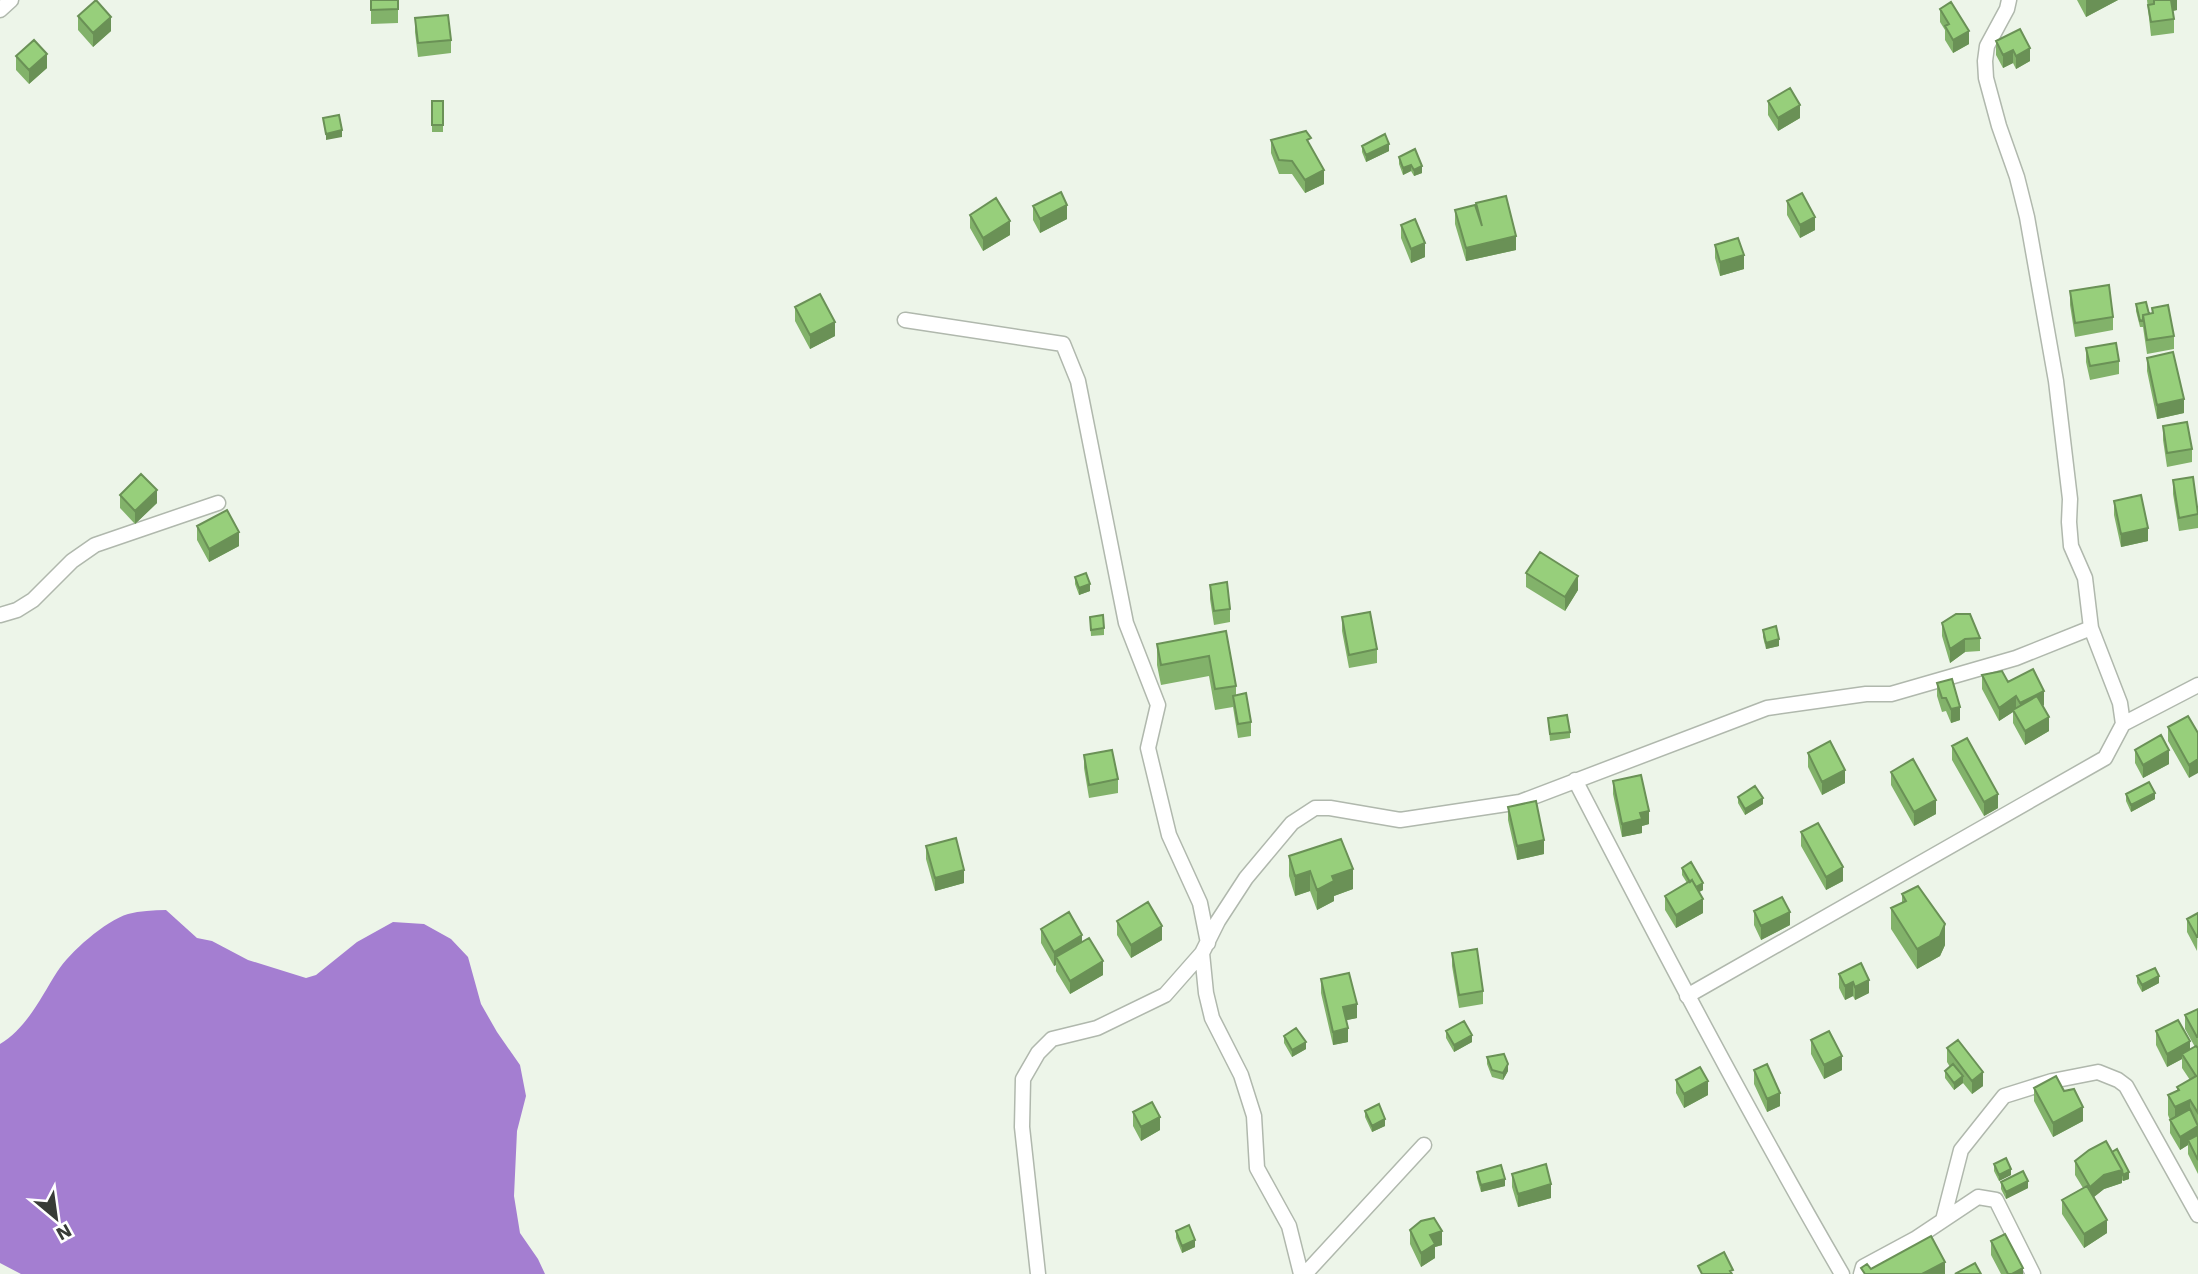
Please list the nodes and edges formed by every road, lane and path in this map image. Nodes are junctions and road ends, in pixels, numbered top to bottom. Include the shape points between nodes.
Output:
1 (11, 0) edge
2 (2009, 0) edge
3 (0, 9) edge
4 (905, 320) dead end
5 (218, 503) dead end
6 (0, 615) edge
7 (2091, 628) junction
8 (2198, 685) edge
9 (2123, 724) junction
10 (1575, 780) junction
11 (1205, 948) junction
12 (1687, 996) junction
13 (1424, 1145) dead end
14 (2198, 1215) edge
15 (1943, 1220) junction
16 (1038, 1274) edge
17 (1303, 1274) edge
18 (1842, 1274) edge
19 (1861, 1274) edge
20 (2033, 1274) edge

1 - 3 street
2 - 7 street via 1987,46 1986,78 2027,217 2056,381 2071,546 2085,578
4 - 11 street via 1063,344 1078,381 1126,623 1158,705 1148,748 1169,835 1200,904
5 - 6 street via 95,545 33,600
7 - 9 street via 2120,703
7 - 10 street via 2016,659 1891,694 1768,708
8 - 9 street
9 - 12 street via 2105,758
10 - 11 street via 1520,802 1400,820 1315,808 1292,823 1246,878
10 - 12 street
11 - 16 street via 1165,995 1097,1028 1052,1040 1038,1053 1023,1080 1022,1127
11 - 17 street via 1212,1018 1241,1075 1255,1116 1257,1168 1289,1226
12 - 18 street
13 - 17 street
14 - 15 street via 2126,1086 2098,1072 2004,1096 1961,1150
15 - 19 street via 1863,1267
15 - 20 street via 1978,1197 1996,1200

